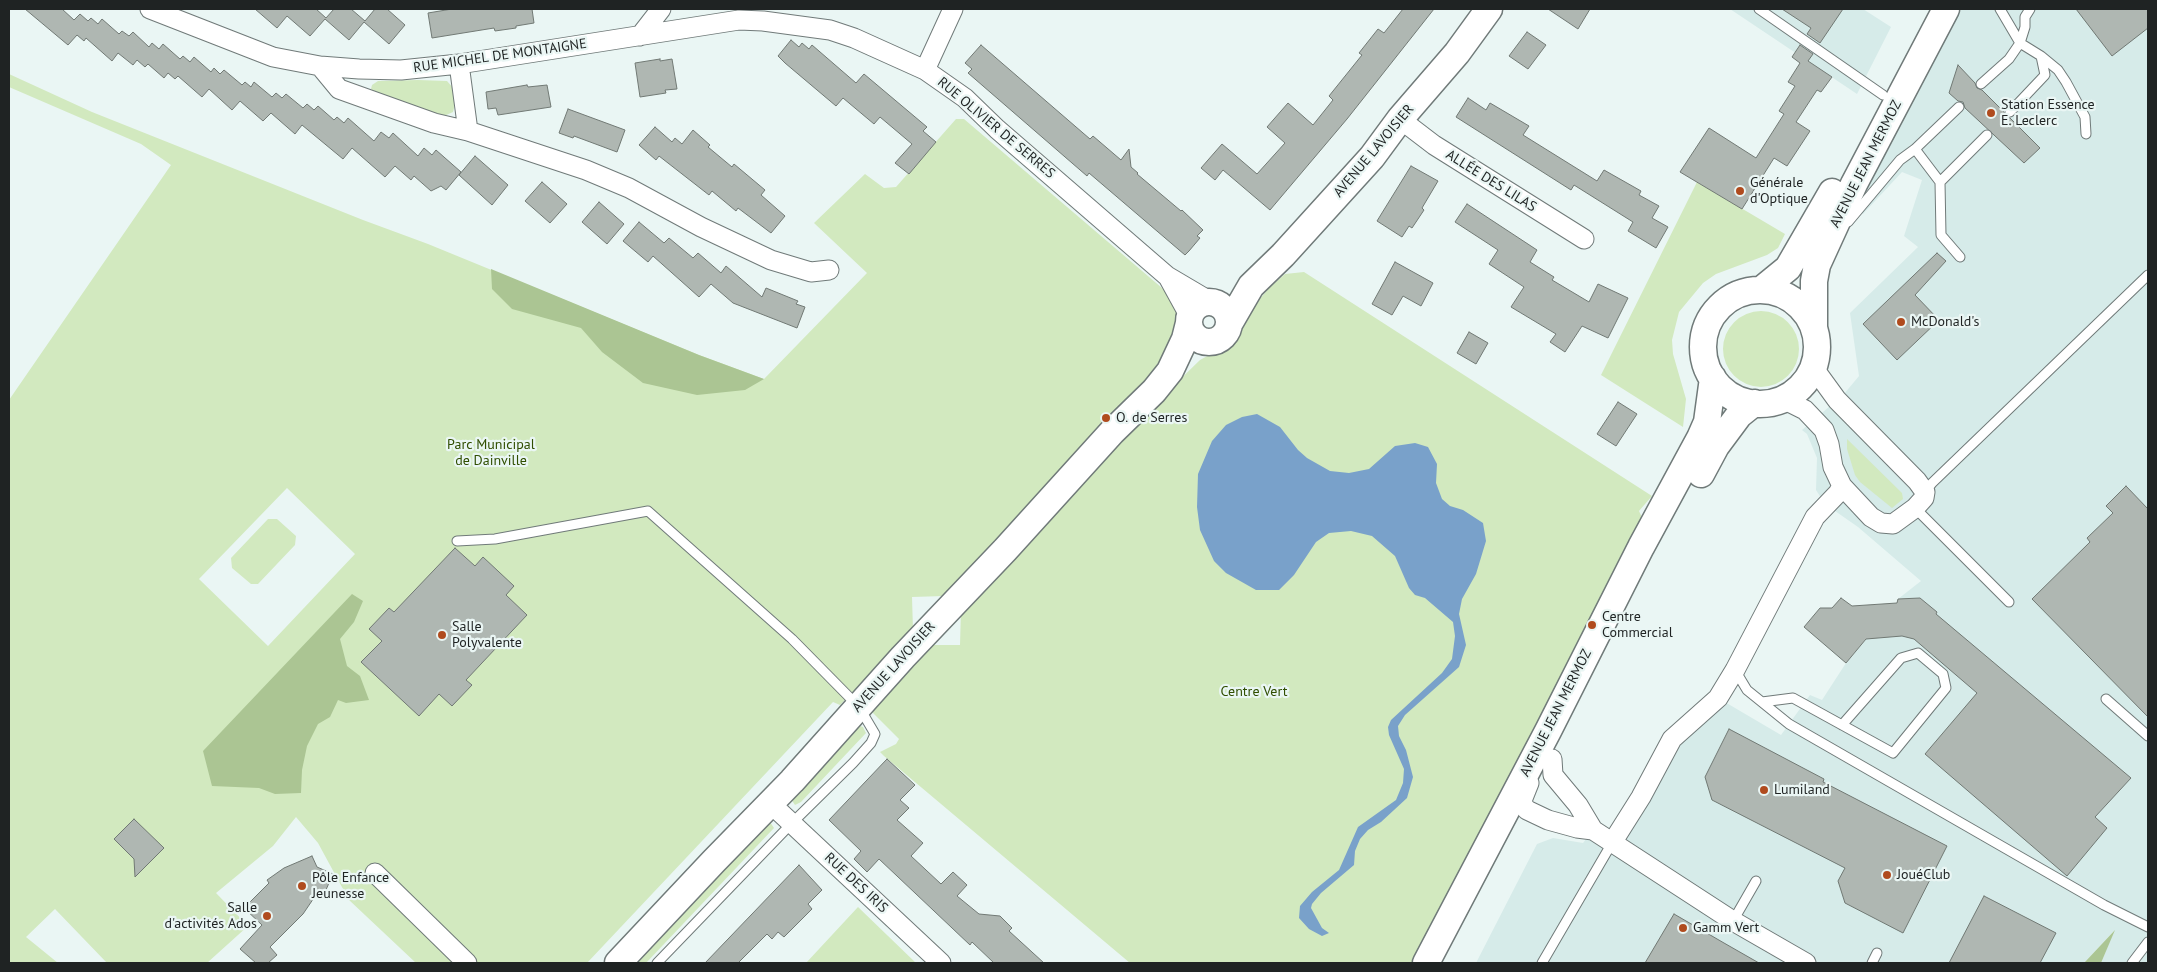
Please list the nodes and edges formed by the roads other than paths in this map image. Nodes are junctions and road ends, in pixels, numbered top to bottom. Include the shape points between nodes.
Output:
1 (150, 9) edge
2 (662, 9) edge
3 (953, 9) edge
4 (1489, 9) edge
5 (1759, 9) edge
6 (1926, 9) edge
7 (1946, 9) edge
8 (2000, 9) edge
9 (2030, 9) edge
10 (734, 14) edge
11 (640, 36) junction
12 (2020, 42) junction
13 (2041, 56) junction
14 (459, 64) junction
15 (320, 66) junction
16 (925, 70) junction
17 (1982, 84) dead end
18 (1883, 95) junction
19 (1959, 107) dead end
20 (2010, 112) dead end
21 (1400, 120) junction
22 (468, 132) junction
23 (2086, 134) dead end
24 (1987, 135) dead end
25 (1915, 150) junction
26 (1940, 182) junction
27 (1584, 239) dead end
28 (1828, 240) junction
29 (1960, 257) dead end
30 (829, 270) dead end
31 (2148, 275) edge
32 (1167, 276) junction
33 (1251, 286) junction
34 (1761, 290) junction
35 (1212, 302) junction
36 (1190, 320) junction
37 (1814, 327) junction
38 (1222, 333) junction
39 (1813, 367) junction
40 (1170, 370) junction
41 (1713, 378) junction
42 (1782, 399) junction
43 (1754, 403) junction
44 (1842, 486) junction
45 (1920, 500) junction
46 (457, 541) dead end
47 (2009, 602) dead end
48 (1735, 670) junction
49 (2106, 699) dead end
50 (1762, 702) junction
51 (859, 706) junction
52 (1842, 725) junction
53 (1548, 731) junction
54 (2148, 736) edge
55 (1552, 759) junction
56 (770, 803) junction
57 (1526, 810) junction
58 (792, 823) junction
59 (1593, 830) junction
60 (1612, 843) junction
61 (375, 873) dead end
62 (1756, 881) dead end
63 (1733, 921) junction
64 (2148, 927) edge
65 (2148, 942) edge
66 (1877, 953) dead end
67 (467, 963) edge
68 (618, 963) edge
69 (657, 963) edge
70 (941, 963) edge
71 (1426, 963) edge
72 (1446, 963) edge
73 (1542, 963) edge
74 (1806, 963) edge
75 (1872, 963) edge
76 (2132, 963) edge

1 - 15 street, RUE MICHEL DE MONTAIGNE via 273,57
2 - 11 street
3 - 16 street
4 - 21 main road, AVENUE LAVOISIER via 1457,53
5 - 18 lane
6 - 18 main road, AVENUE JEAN MERMOZ
7 - 28 main road, AVENUE JEAN MERMOZ
8 - 12 lane
9 - 12 lane
10 - 11 street, RUE MICHEL DE MONTAIGNE
10 - 16 street, RUE OLIVIER DE SERRES via 830,30
11 - 14 street, RUE MICHEL DE MONTAIGNE
12 - 13 lane
12 - 17 lane via 2009,58
13 - 20 lane via 2045,75
13 - 23 lane via 2058,70 2075,96 2085,117
14 - 15 street, RUE MICHEL DE MONTAIGNE via 401,70
14 - 22 street
15 - 22 street via 339,88
16 - 32 street, RUE OLIVIER DE SERRES via 965,98
18 - 34 main road, AVENUE JEAN MERMOZ via 1788,268
19 - 25 lane
21 - 27 street, ALLÉE DES LILAS
21 - 33 main road, AVENUE LAVOISIER via 1372,157
22 - 30 street via 548,157 629,188 771,260 811,272
24 - 26 lane
25 - 26 lane
25 - 28 lane via 1900,160 1844,227
26 - 29 lane via 1941,235
28 - 37 main road, AVENUE JEAN MERMOZ via 1814,281
31 - 45 lane via 1932,483
32 - 35 street, RUE OLIVIER DE SERRES
32 - 36 street, RUE OLIVIER DE SERRES
33 - 35 main road, AVENUE LAVOISIER
33 - 38 main road, AVENUE LAVOISIER
34 - 37 main road via 1793,300
34 - 41 main road via 1726,301 1710,320 1704,343 1706,362
35 - 36 main road via 1198,306
35 - 38 main road via 1227,313
36 - 38 main road via 1193,334 1203,341
36 - 40 main road, AVENUE LAVOISIER
37 - 39 main road via 1817,347
38 - 40 main road, AVENUE LAVOISIER
39 - 42 main road via 1796,391
39 - 45 street via 1837,400 1917,481
40 - 51 main road, AVENUE LAVOISIER via 1154,391 1112,432
41 - 43 main road via 1731,395
41 - 53 main road, AVENUE JEAN MERMOZ via 1707,422 1700,438
42 - 43 main road
42 - 44 street via 1805,410 1824,430 1833,467
43 - 55 main road, AVENUE JEAN MERMOZ via 1739,415 1716,446
44 - 45 street via 1871,517 1881,523 1893,524
44 - 48 street via 1815,516
45 - 47 lane
46 - 51 lane via 494,539 648,511 768,617
48 - 50 lane via 1747,690
48 - 60 street via 1718,698 1672,739
49 - 54 lane
50 - 52 lane via 1792,698
50 - 64 lane via 1789,724 2104,905
51 - 56 main road, AVENUE LAVOISIER
51 - 58 lane via 875,734 871,743
52 - 52 lane via 1901,658 1918,653 1943,674 1946,688 1893,753
53 - 57 street via 1548,750 1521,803
53 - 71 main road, AVENUE JEAN MERMOZ
55 - 57 main road, AVENUE JEAN MERMOZ
55 - 59 street via 1553,775 1578,805
56 - 58 street, RUE DES IRIS
56 - 68 main road, AVENUE LAVOISIER
57 - 59 street via 1548,820
57 - 72 main road, AVENUE JEAN MERMOZ
58 - 69 lane
58 - 70 street, RUE DES IRIS
59 - 60 street
60 - 63 street
60 - 73 lane
61 - 67 street
62 - 63 lane
63 - 74 street
65 - 76 lane
66 - 75 lane

